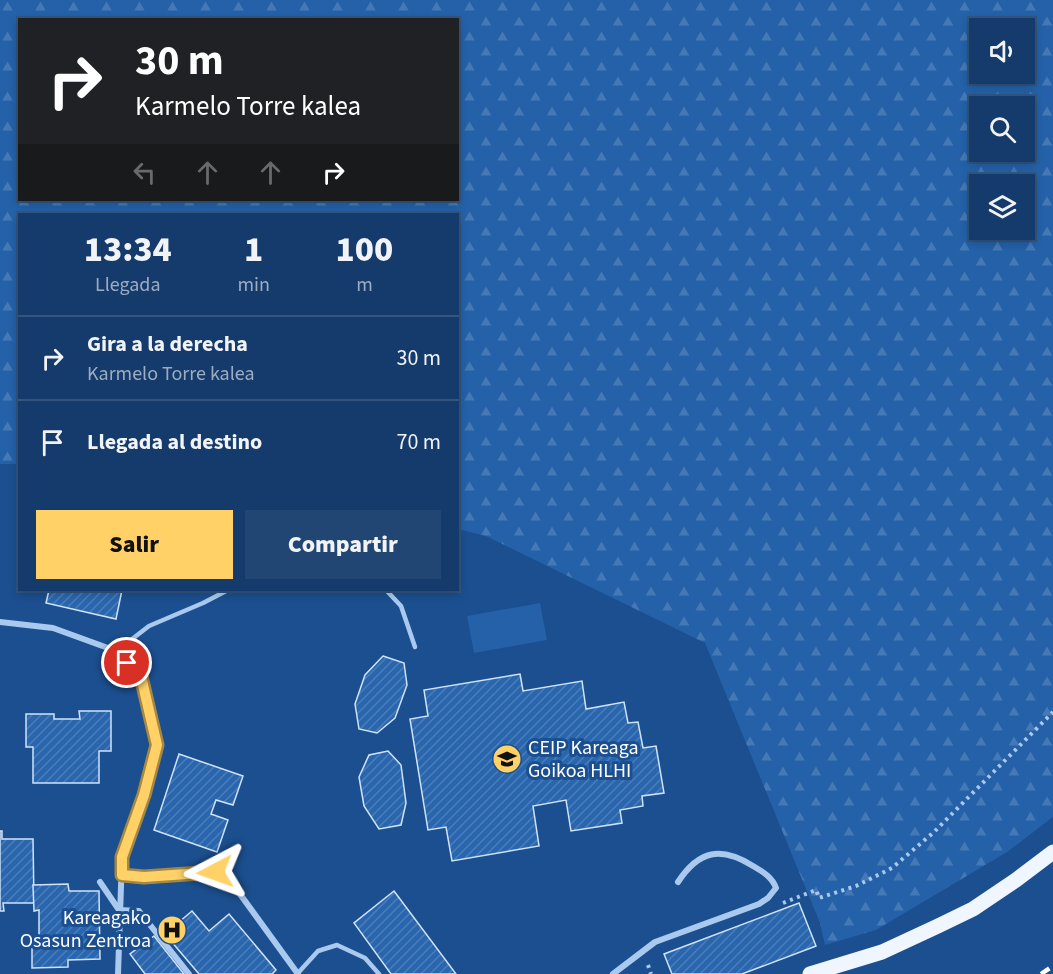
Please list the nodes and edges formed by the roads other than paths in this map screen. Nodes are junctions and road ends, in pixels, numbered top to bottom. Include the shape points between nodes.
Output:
1 (226, 591) edge
2 (387, 591) edge
3 (0, 622) edge
4 (415, 646) dead end
5 (114, 653) junction
6 (1053, 852) edge
7 (122, 875) junction
8 (100, 882) dead end
9 (678, 882) dead end
10 (119, 910) junction
11 (118, 974) edge
12 (189, 974) edge
13 (298, 974) edge
14 (379, 974) edge
15 (613, 974) edge
16 (810, 974) edge

1 - 5 lane via 149,626
2 - 4 lane via 401,606
3 - 5 street via 53,628
5 - 7 street via 140,672 157,745 122,857
6 - 16 main road via 973,909 882,952
7 - 10 street
7 - 13 street via 215,872 237,890
8 - 10 street
9 - 15 street via 701,857 724,853 760,870 776,888 759,904 655,942
10 - 11 street
10 - 12 street via 139,911
13 - 14 lane via 318,951 338,945 365,958

